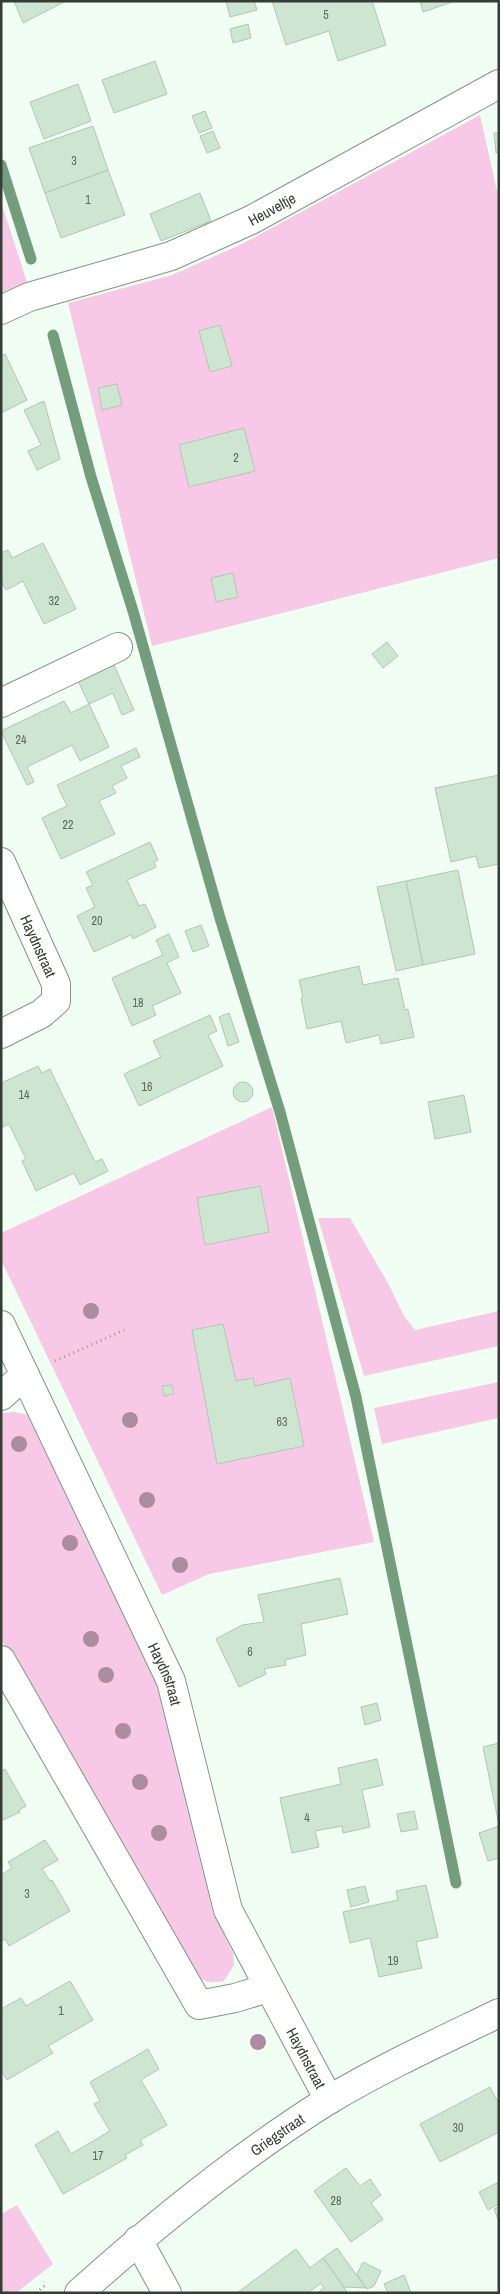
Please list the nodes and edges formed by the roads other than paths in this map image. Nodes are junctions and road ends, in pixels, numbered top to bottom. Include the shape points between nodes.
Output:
1 (499, 84) edge
2 (1, 310) edge
3 (118, 647) dead end
4 (1, 702) edge
5 (1, 862) edge
6 (1, 1034) edge
7 (1, 1325) edge
8 (25, 1375) junction
9 (1, 1396) edge
10 (1, 1660) edge
11 (268, 1988) junction
12 (499, 2013) edge
13 (329, 2100) junction
14 (138, 2240) junction
15 (80, 2293) edge
16 (167, 2293) edge

1 - 2 street, Heuveltje via 233,228 170,256 29,297
3 - 4 street
5 - 6 street, Haydnstraat via 56,984 56,1001 41,1014
7 - 8 street, Haydnstraat
8 - 9 street
8 - 11 street, Haydnstraat via 171,1681 228,1910
10 - 11 street via 199,2006
11 - 13 street, Haydnstraat
12 - 13 street, Griegstraat via 409,2056
13 - 14 street, Griegstraat via 231,2166
14 - 15 street, Griegstraat
14 - 16 street

